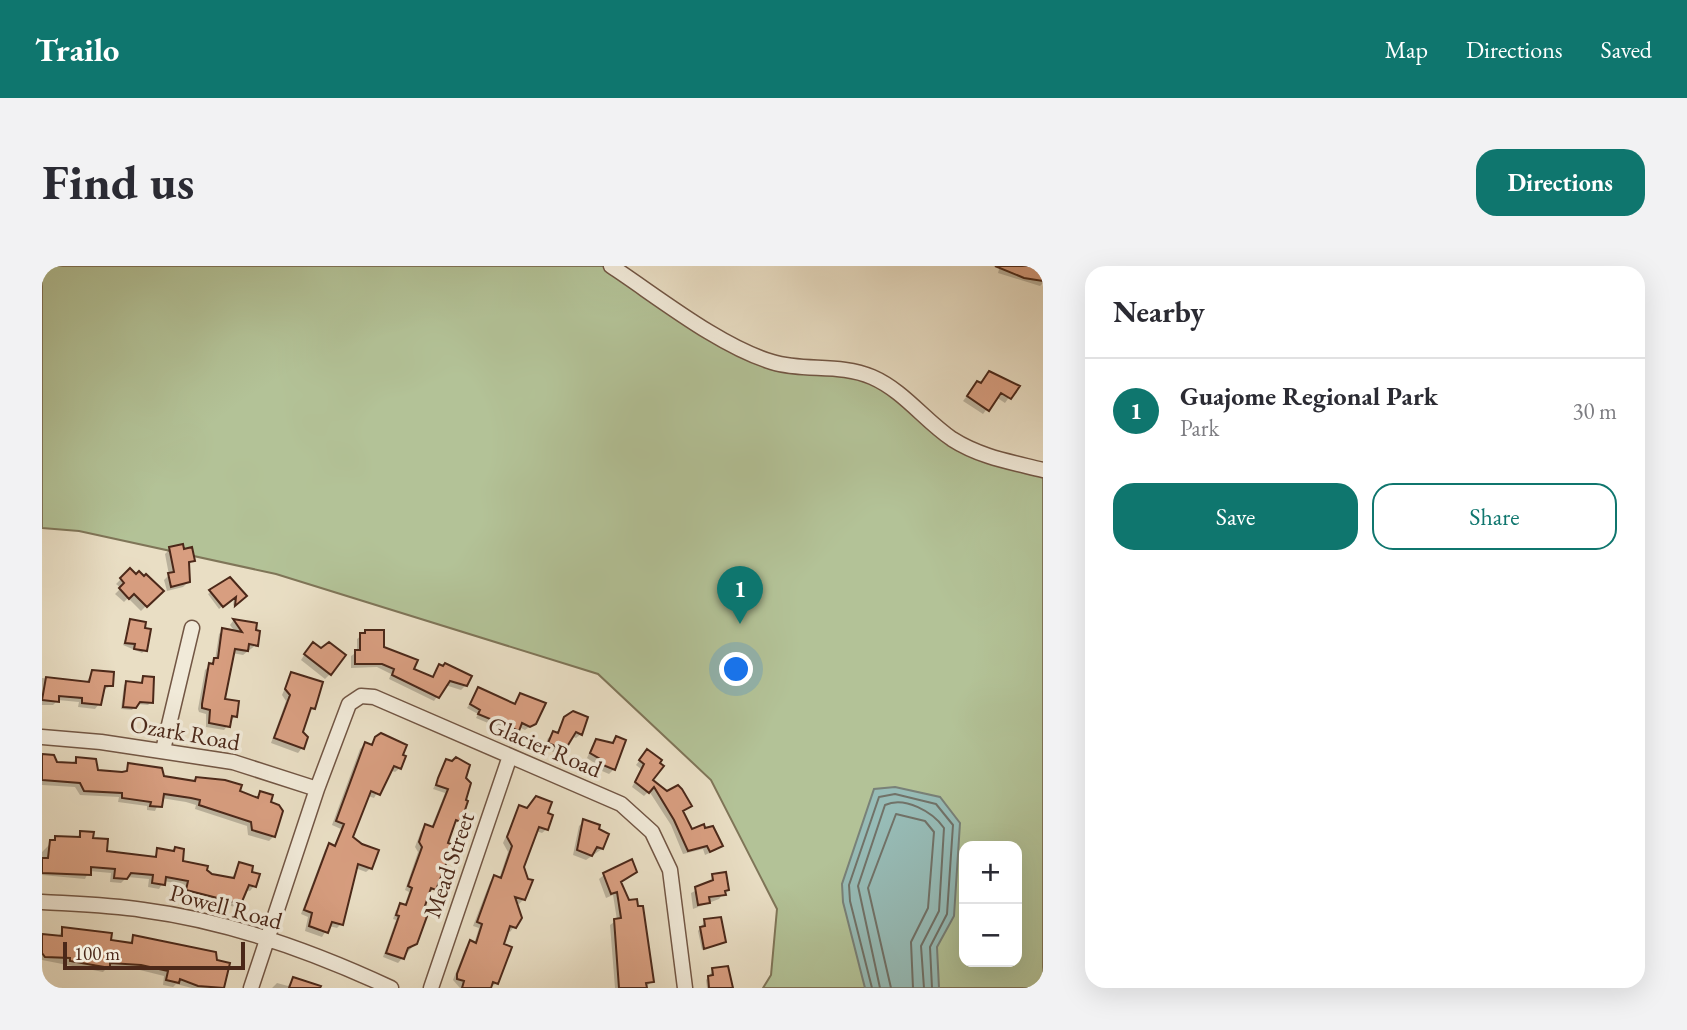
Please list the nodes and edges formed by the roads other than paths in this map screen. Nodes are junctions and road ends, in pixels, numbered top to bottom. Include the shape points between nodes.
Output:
1 (611, 266) edge
2 (1043, 470) edge
3 (192, 628) dead end
4 (42, 737) edge
5 (163, 750) junction
6 (510, 756) junction
7 (317, 789) junction
8 (42, 902) edge
9 (265, 940) junction
10 (251, 988) edge
11 (391, 988) edge
12 (431, 988) edge
13 (685, 988) edge

1 - 2 street via 741,351 775,363 844,369 872,377 901,394 951,438 982,455
3 - 5 street
4 - 5 street, Ozark Road
5 - 7 street, Ozark Road via 233,762
6 - 7 street, Glacier Road via 374,697 361,696 349,704
6 - 12 street, Mead Street
6 - 13 street, Glacier Road via 621,804 652,832 670,870
7 - 9 street
8 - 9 street, Powell Road via 143,910
9 - 10 street
9 - 11 street, Powell Road

